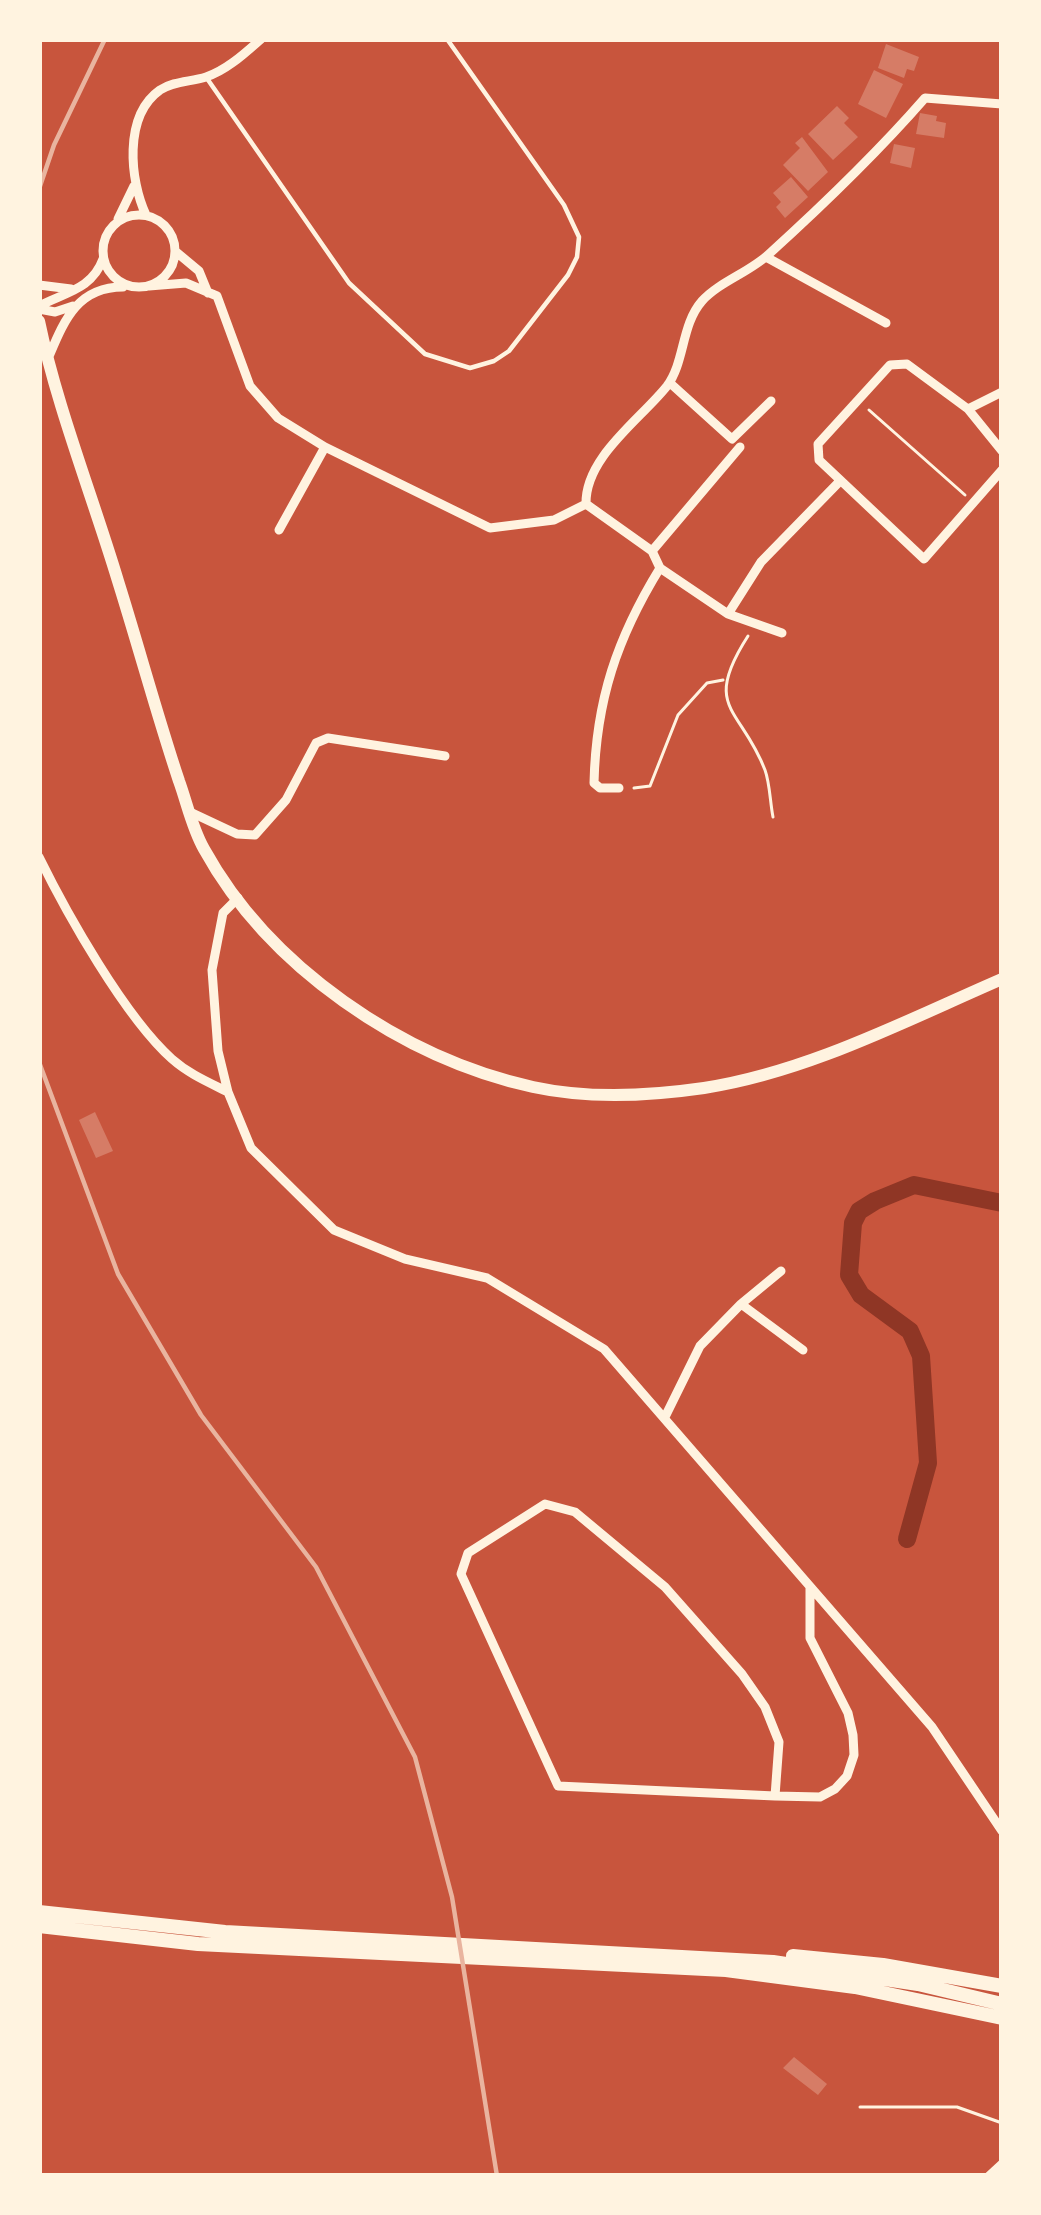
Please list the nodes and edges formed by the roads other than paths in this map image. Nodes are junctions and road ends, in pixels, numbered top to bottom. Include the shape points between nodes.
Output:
1 (261, 39) edge
2 (448, 39) edge
3 (206, 77) junction
4 (1002, 104) edge
5 (134, 186) junction
6 (146, 215) junction
7 (108, 231) junction
8 (175, 251) junction
9 (766, 257) junction
10 (103, 259) junction
11 (39, 285) edge
12 (129, 286) junction
13 (149, 286) junction
14 (71, 289) junction
15 (208, 293) junction
16 (79, 305) junction
17 (39, 308) edge
18 (39, 321) edge
19 (886, 323) dead end
20 (50, 354) junction
21 (670, 383) junction
22 (1002, 392) edge
23 (771, 401) dead end
24 (968, 409) junction
25 (740, 447) junction
26 (325, 448) junction
27 (1002, 451) edge
28 (1002, 470) edge
29 (840, 481) junction
30 (586, 504) junction
31 (279, 530) dead end
32 (652, 550) junction
33 (661, 568) junction
34 (728, 614) junction
35 (782, 633) dead end
36 (445, 756) dead end
37 (619, 788) road end
38 (188, 811) junction
39 (39, 857) edge
40 (238, 898) junction
41 (1002, 979) edge
42 (229, 1092) junction
43 (781, 1271) dead end
44 (741, 1304) junction
45 (803, 1349) dead end
46 (665, 1418) junction
47 (810, 1587) junction
48 (775, 1796) junction
49 (1002, 1831) edge
50 (39, 1912) edge
51 (39, 1925) edge
52 (680, 1954) junction
53 (1002, 1986) edge
54 (1002, 2004) edge
55 (1002, 2018) edge
56 (1002, 2164) edge
57 (988, 2176) edge

1 - 3 street
2 - 3 lane via 579,237 568,275 509,352 470,368 424,354 349,283
3 - 5 street via 167,86 147,103 136,134
4 - 9 street via 925,98
5 - 6 street
5 - 7 street
6 - 7 street via 123,218
6 - 8 street via 164,225
7 - 10 street
8 - 13 street via 167,274
8 - 15 street via 199,271
9 - 19 street
9 - 21 street via 702,300
10 - 12 street
10 - 14 street via 95,278
11 - 14 street
12 - 13 street
12 - 16 street via 102,287
13 - 15 street via 186,283
14 - 17 street
15 - 26 street via 217,296 250,386 278,418
16 - 17 street
16 - 20 street
18 - 20 main road
20 - 38 main road
21 - 25 street
21 - 30 street via 600,465
22 - 24 street
23 - 25 street
24 - 27 street
24 - 29 street via 908,364 890,365 818,443 819,460
25 - 32 street
26 - 30 street via 490,528 554,520
26 - 31 street
28 - 29 street via 924,559
29 - 34 street via 761,562
30 - 32 street
32 - 33 street
33 - 34 street
33 - 37 street via 628,621 595,734 596,787
34 - 35 street
36 - 38 street via 328,738 316,743 286,800 255,835
38 - 40 main road
39 - 42 street via 159,1047
40 - 41 main road via 314,978 427,1051 536,1088 590,1094 708,1088 758,1075
40 - 42 street via 223,913 212,970
42 - 46 street via 251,1148 334,1230 405,1259 487,1278 544,1309 604,1348
43 - 44 street
44 - 45 street
44 - 46 street via 700,1346
46 - 47 street
47 - 48 street via 810,1638 848,1713 854,1755 835,1790
47 - 49 street via 932,1727
48 - 48 street via 558,1786 461,1574 468,1553 545,1504 575,1512 665,1587 742,1675 779,1742
50 - 52 main road via 329,1939
51 - 55 main road via 198,1944 726,1970
52 - 53 main road via 823,1958
52 - 54 main road via 847,1972
56 - 57 street

